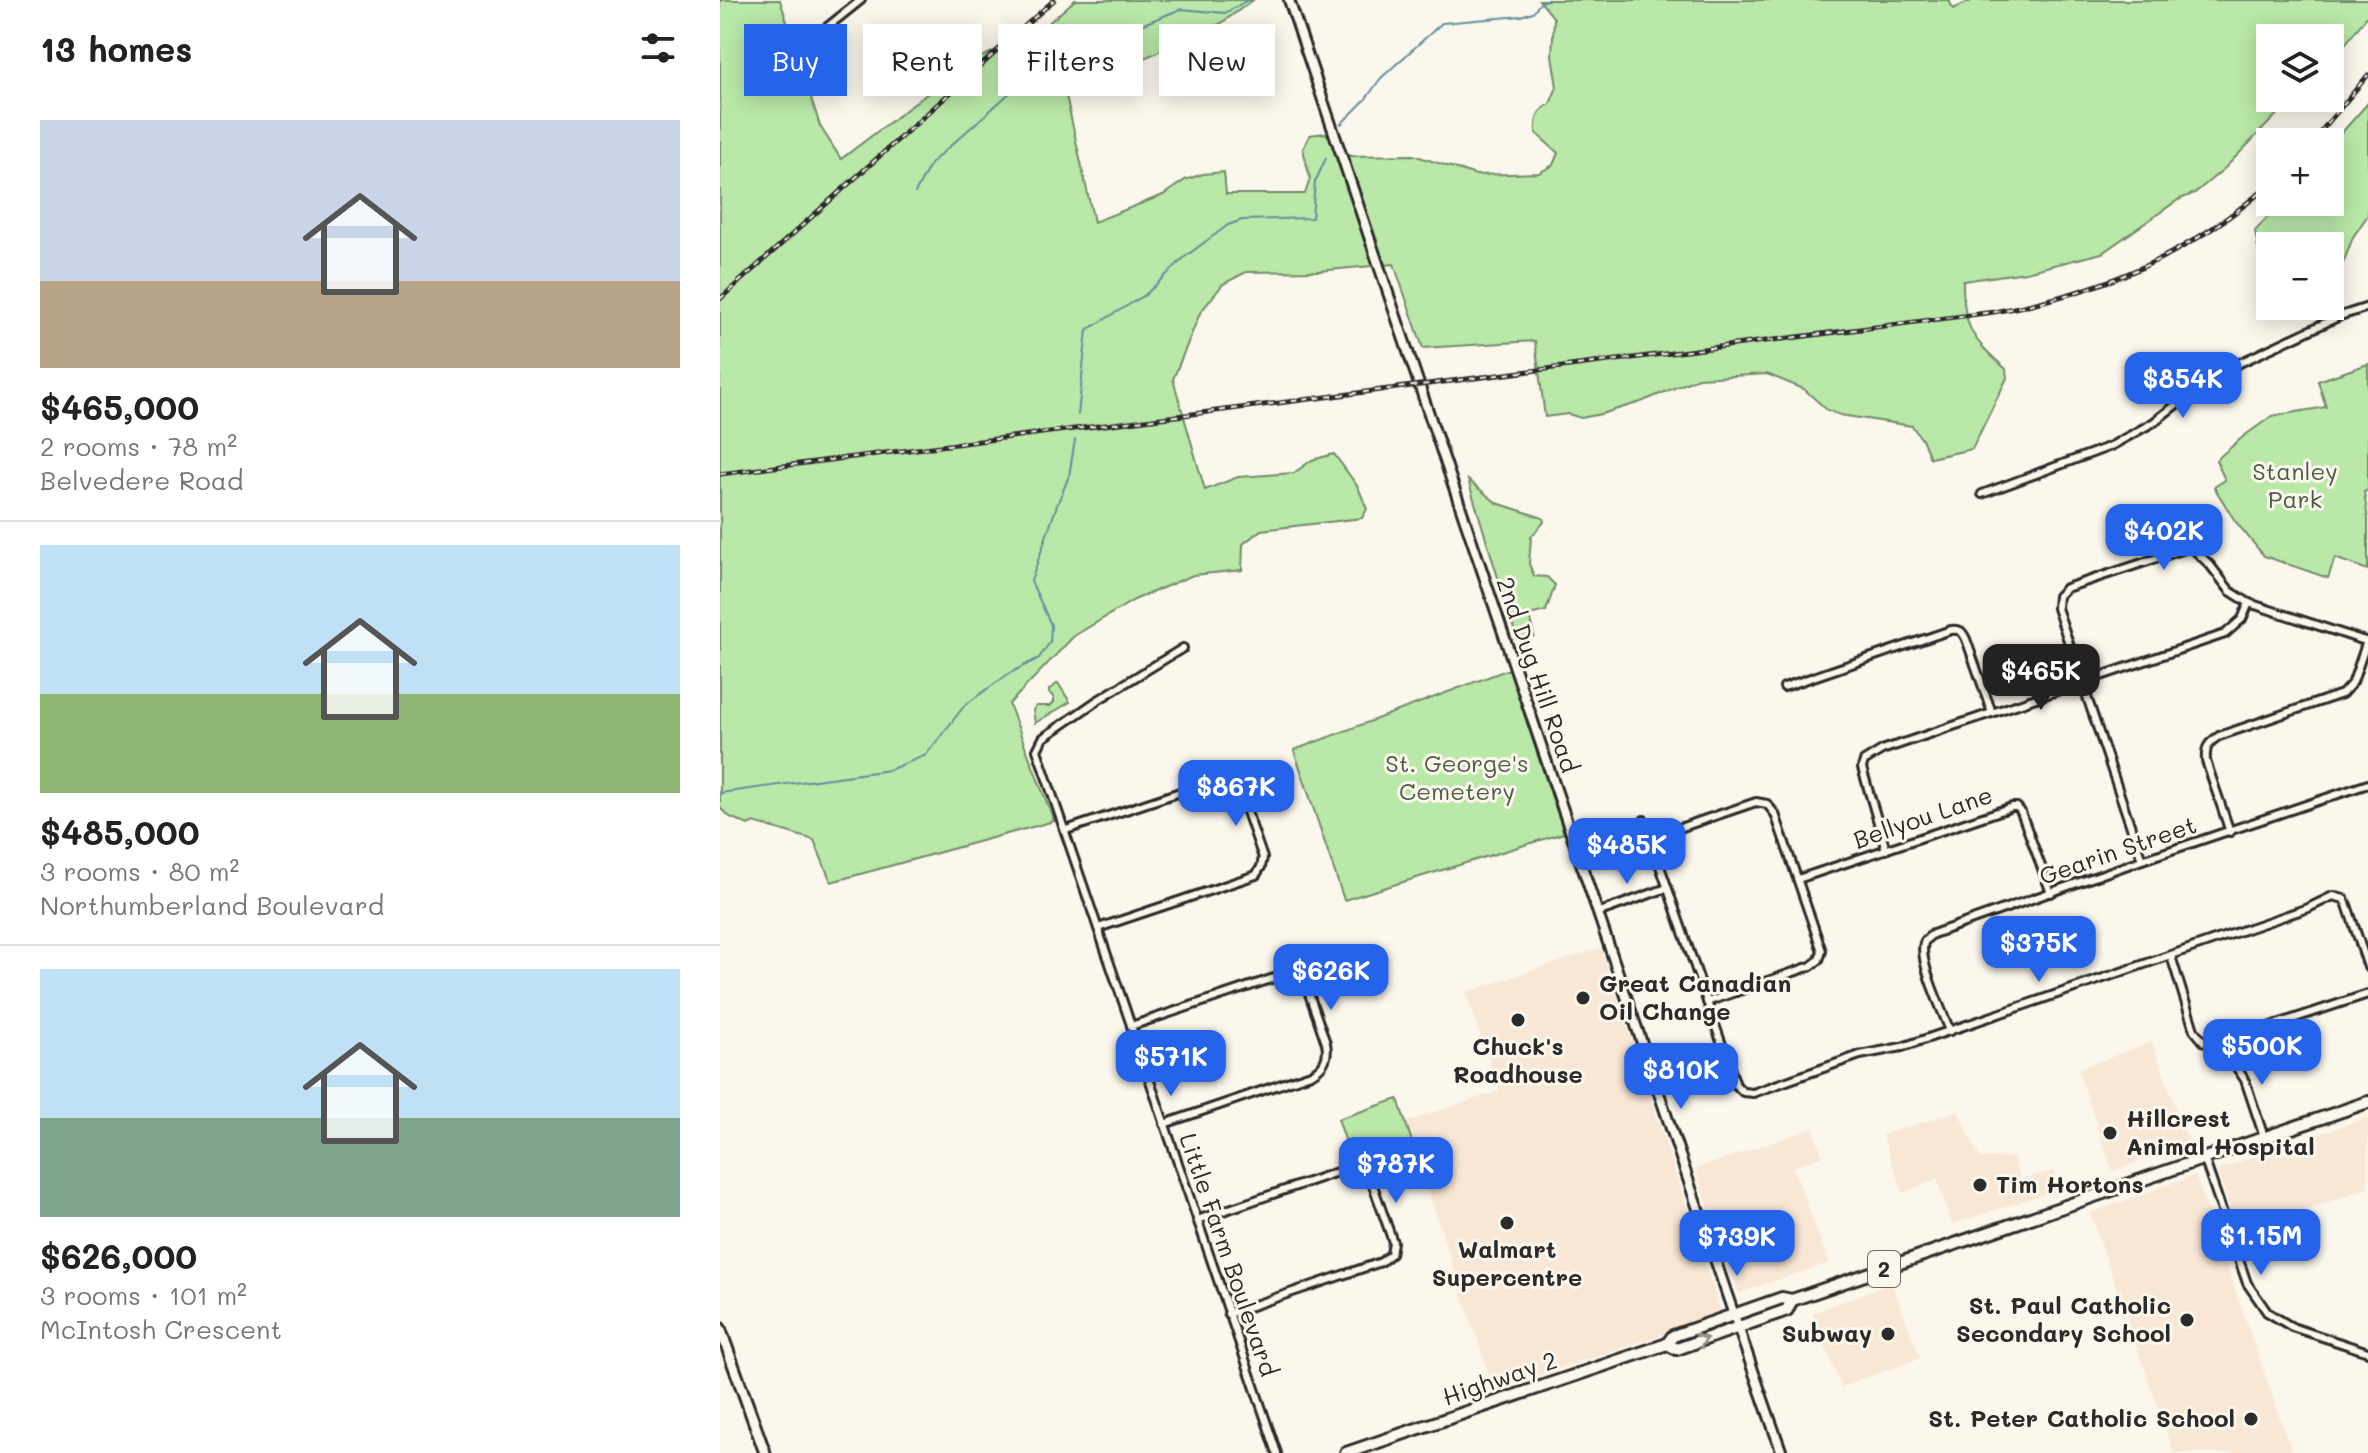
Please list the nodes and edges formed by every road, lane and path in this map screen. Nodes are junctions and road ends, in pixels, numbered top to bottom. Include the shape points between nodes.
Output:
1 (1289, 0) edge
2 (858, 1) edge
3 (831, 24) edge
4 (2368, 307) edge
5 (1982, 494) dead end
6 (2249, 603) junction
7 (2368, 641) edge
8 (1183, 648) dead end
9 (2081, 682) junction
10 (1784, 687) dead end
11 (1992, 713) junction
12 (2368, 784) edge
13 (1644, 820) dead end
14 (1066, 830) junction
15 (2230, 832) junction
16 (1650, 838) junction
17 (1886, 850) junction
18 (2142, 860) junction
19 (1798, 879) junction
20 (1667, 888) junction
21 (2051, 893) junction
22 (1597, 913) junction
23 (1098, 928) junction
24 (2171, 956) junction
25 (2368, 967) edge
26 (2368, 994) edge
27 (1707, 1002) junction
28 (1131, 1026) junction
29 (1950, 1031) junction
30 (2228, 1055) junction
31 (2368, 1102) edge
32 (1164, 1124) junction
33 (2264, 1137) junction
34 (2203, 1158) junction
35 (1197, 1220) junction
36 (1792, 1300) junction
37 (1228, 1314) junction
38 (1733, 1315) junction
39 (720, 1328) edge
40 (1737, 1328) junction
41 (1667, 1344) junction
42 (2368, 1352) edge
43 (765, 1453) edge
44 (1277, 1453) edge
45 (1346, 1453) edge
46 (1782, 1453) edge

1 - 22 street, 2nd Dug Hill Road
2 - 3 street
4 - 5 street via 2229,368 2111,446
6 - 7 street
6 - 9 street via 2242,619 2225,634
6 - 9 street via 2230,591 2191,547 2066,588 2057,605
7 - 15 street via 2353,682 2342,694 2210,741 2206,761
8 - 14 street, Little Farm Boulevard via 1043,738 1038,759
9 - 11 street
9 - 18 street
10 - 11 street via 1958,629
11 - 17 street via 1864,761
12 - 15 street, Gearin Street
13 - 16 street
14 - 23 street, Little Farm Boulevard
14 - 23 street via 1222,778 1238,786 1263,858 1256,875
15 - 18 street, Gearin Street
16 - 19 street via 1756,802 1767,804
16 - 20 street
17 - 19 street, Bellyou Lane
17 - 21 street, Bellyou Lane via 2017,807
18 - 21 street, Gearin Street
19 - 27 street via 1822,951 1819,960
20 - 22 street
20 - 27 street
21 - 29 street, Gearin Street via 1927,938 1925,961
22 - 38 street, 2nd Dug Hill Road
23 - 28 street, Little Farm Boulevard
24 - 25 street via 2333,896 2347,905
24 - 29 street
24 - 30 street via 2194,1030
26 - 30 street via 2253,1032 2235,1041
27 - 29 street via 1743,1092
28 - 32 street, Little Farm Boulevard
28 - 32 street via 1289,973 1306,985 1326,1043 1323,1065 1311,1074
30 - 33 street via 2245,1080
31 - 33 main road, 2
32 - 35 street, Little Farm Boulevard
33 - 34 main road, 2
34 - 36 main road, Highway 2 / 2
34 - 42 street via 2247,1283 2267,1312 2292,1327
35 - 37 street, Little Farm Boulevard
35 - 37 street via 1358,1168 1370,1177 1393,1242 1391,1254 1381,1262
36 - 38 main road, Highway 2 / 2 via 1782,1298
36 - 40 main road, Highway 2 / 2 via 1787,1310
37 - 44 street, Little Farm Boulevard
38 - 40 street, 2nd Dug Hill Road
38 - 41 main road, Highway 2 / 2 via 1673,1336
39 - 43 main road
41 -> 40 main road, Highway 2 / 2 via 1677,1349
40 - 46 street, 2nd Dug Hill Road
41 - 45 main road, Highway 2 / 2

